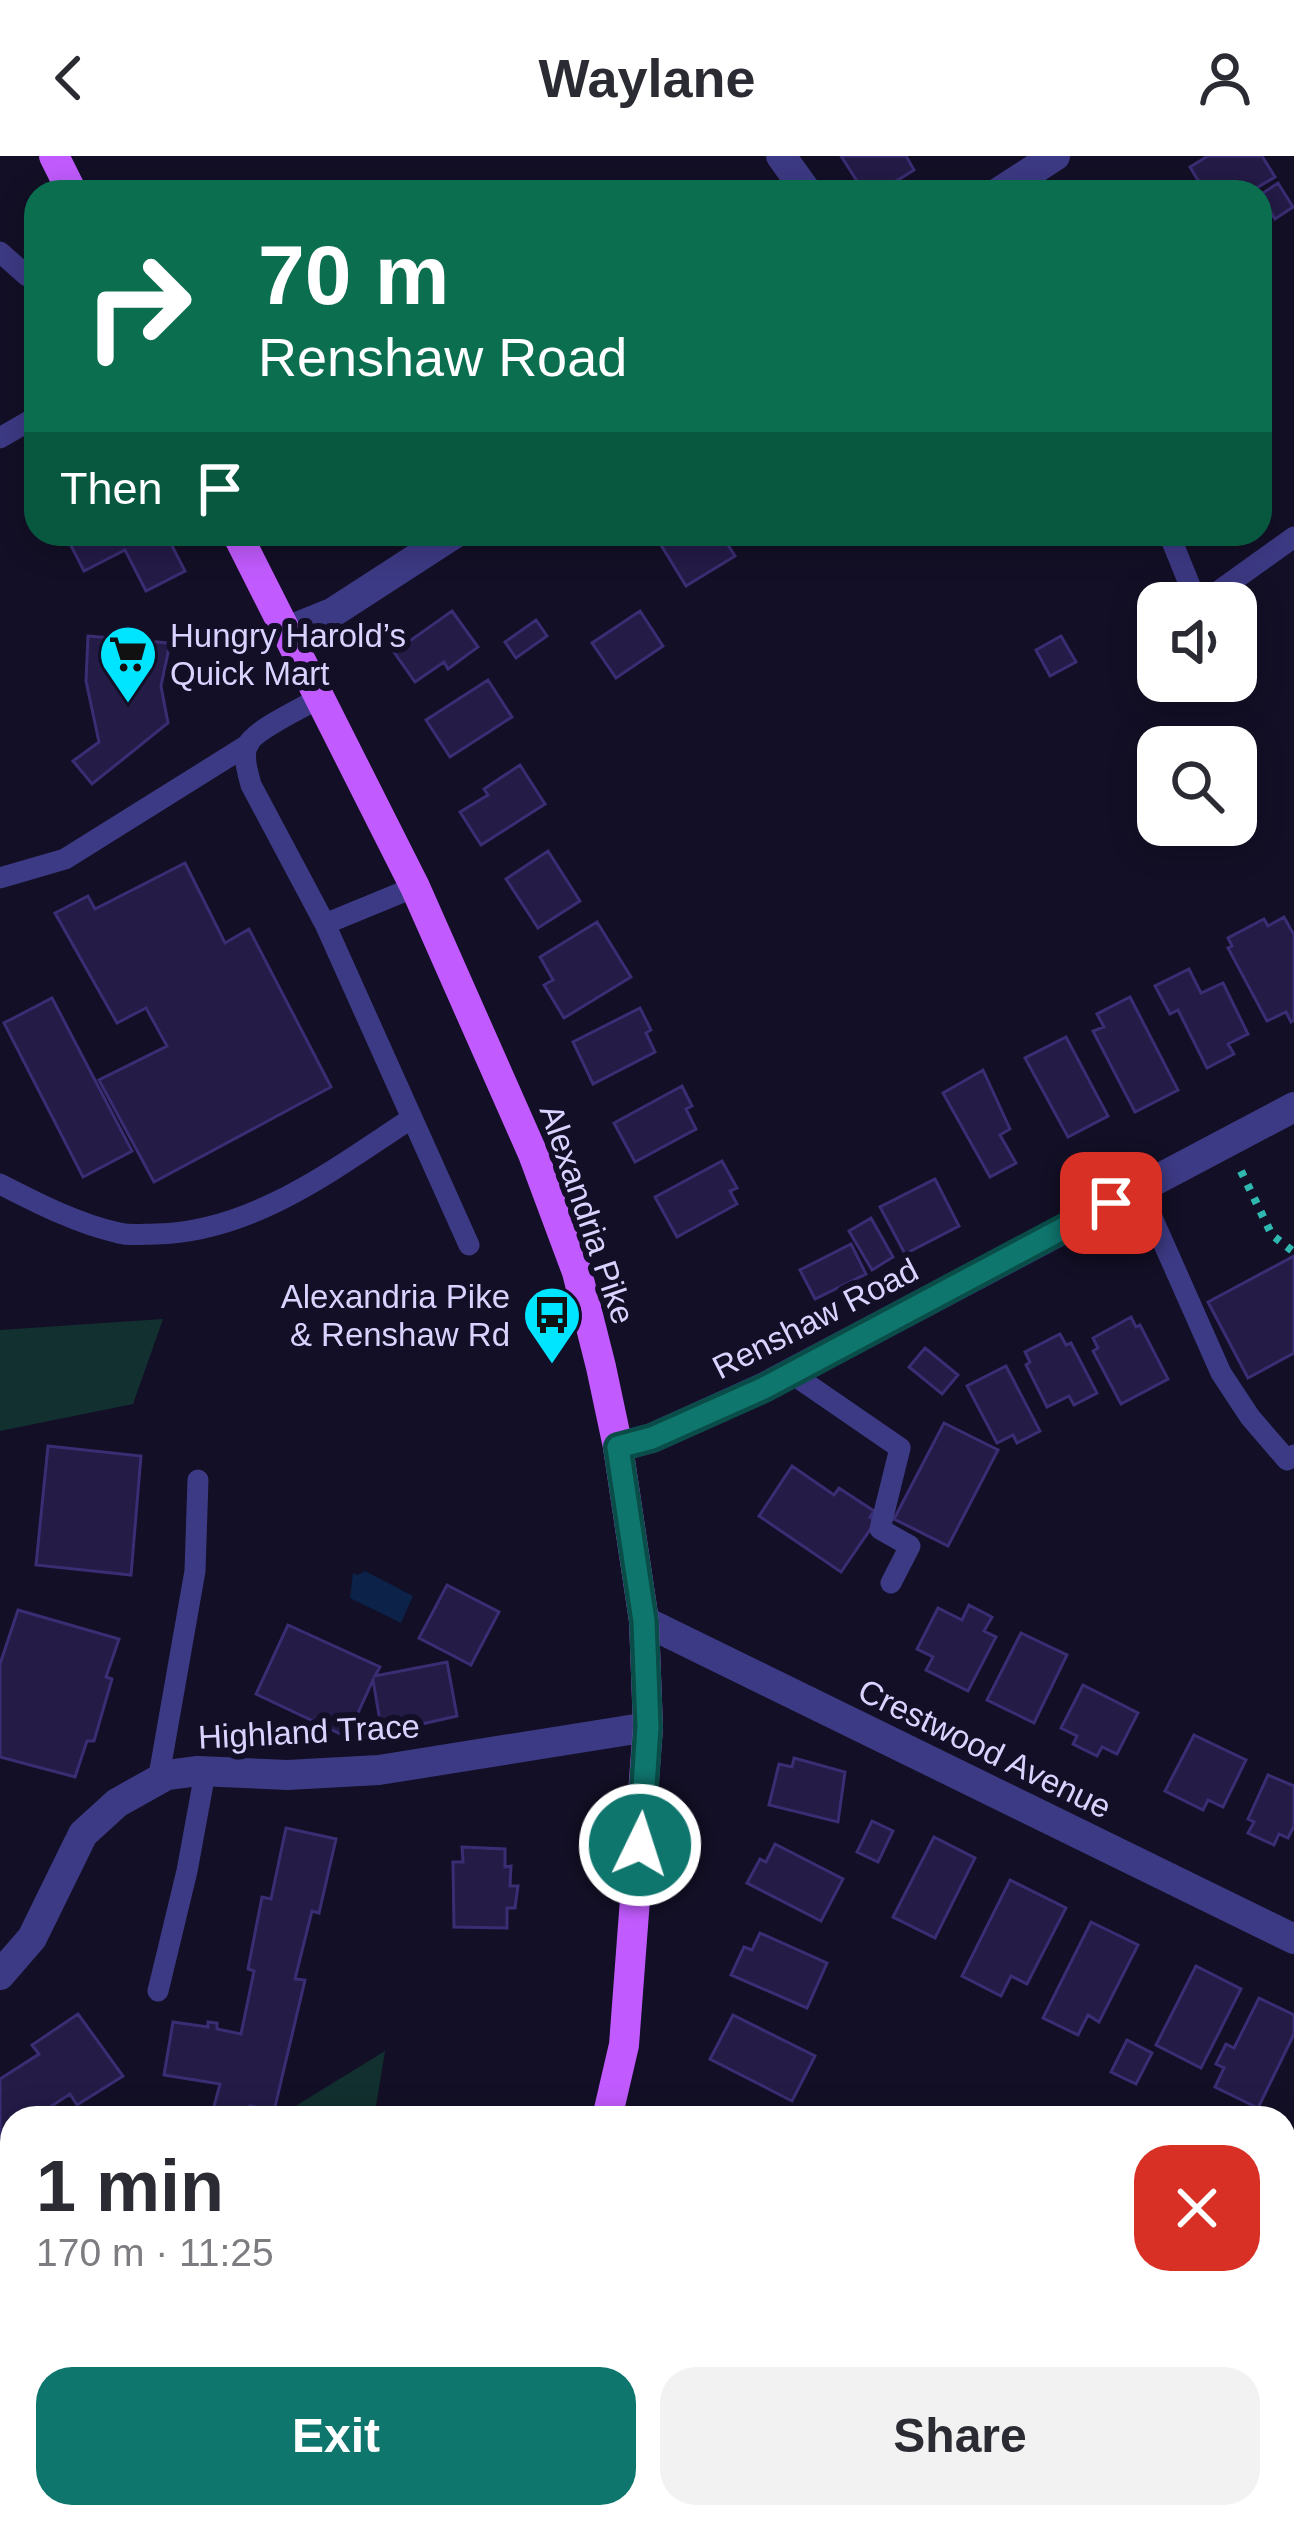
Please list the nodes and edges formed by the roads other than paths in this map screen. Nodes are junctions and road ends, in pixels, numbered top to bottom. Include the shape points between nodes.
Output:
1 (1055, 156) edge
2 (1018, 180) edge
3 (0, 252) edge
4 (24, 273) edge
5 (1294, 537) edge
6 (243, 546) edge
7 (435, 546) edge
8 (1174, 546) edge
9 (1190, 582) edge
10 (1229, 582) edge
11 (285, 632) junction
12 (320, 698) junction
13 (249, 744) junction
14 (0, 878) edge
15 (415, 886) junction
16 (325, 924) junction
17 (1294, 1107) edge
18 (412, 1118) junction
19 (0, 1184) edge
20 (1139, 1188) junction
21 (469, 1245) dead end
22 (790, 1373) junction
23 (618, 1447) junction
24 (1291, 1458) edge
25 (198, 1480) dead end
26 (891, 1582) dead end
27 (644, 1621) junction
28 (648, 1727) junction
29 (205, 1773) junction
30 (158, 1781) junction
31 (1294, 1939) edge
32 (0, 1975) edge
33 (158, 1990) dead end
34 (610, 2106) edge

1 - 2 street
3 - 4 lane
5 - 10 lane
6 - 11 main road, Alexandria Pike
7 - 11 street via 323,618
8 - 9 lane
11 - 12 main road, Alexandria Pike
12 - 13 lane
12 - 15 main road, Alexandria Pike
13 - 14 lane via 65,859
13 - 16 lane via 250,785
15 - 16 lane
15 - 23 main road, Alexandria Pike via 577,1272
16 - 18 lane
17 - 20 street, Renshaw Road
18 - 19 lane via 308,1186 238,1220 178,1233 122,1234
18 - 21 lane
20 - 22 street, Renshaw Road
20 - 24 lane via 1221,1373
22 - 23 street, Renshaw Road
22 - 26 lane via 900,1448 880,1529 910,1546
23 - 27 main road, Alexandria Pike
25 - 30 lane via 195,1571
27 - 28 main road, Alexandria Pike
27 - 31 street, Crestwood Avenue
28 - 29 street, Highland Trace via 379,1770
28 - 34 main road, Alexandria Pike via 624,2045
29 - 30 street, Highland Trace
29 - 33 lane
30 - 32 street, Highland Trace via 83,1834 32,1938

